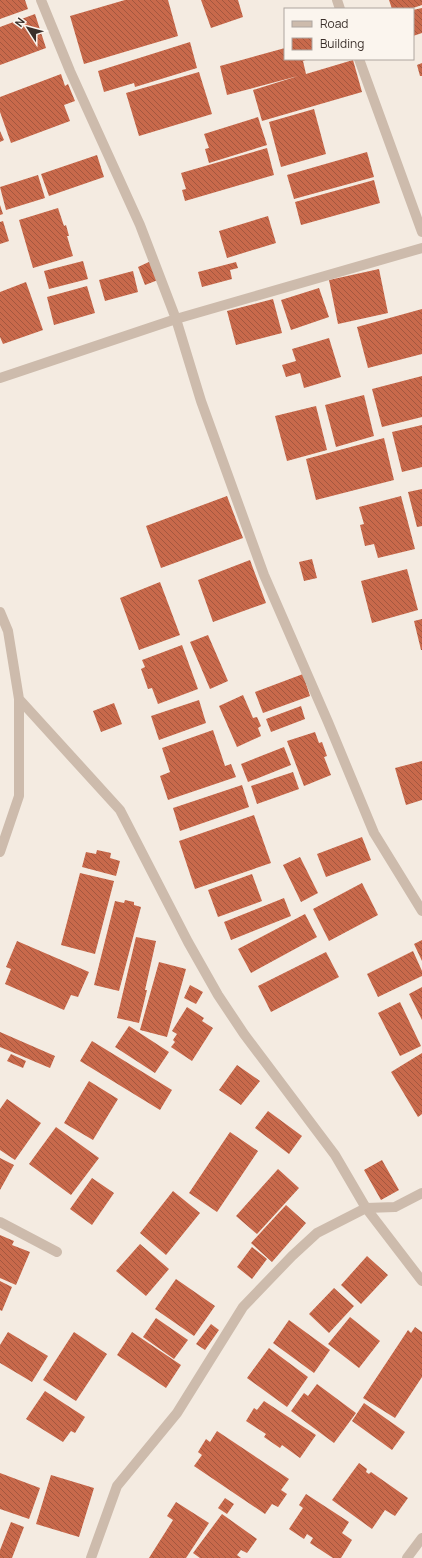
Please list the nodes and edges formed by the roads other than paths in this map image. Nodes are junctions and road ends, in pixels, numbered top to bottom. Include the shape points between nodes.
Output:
1 (41, 0) edge
2 (359, 60) edge
3 (422, 232) edge
4 (422, 248) edge
5 (176, 319) junction
6 (0, 378) edge
7 (0, 612) edge
8 (19, 699) junction
9 (0, 852) edge
10 (422, 911) edge
11 (422, 1193) edge
12 (366, 1208) junction
13 (0, 1222) edge
14 (57, 1252) dead end
15 (422, 1282) edge
16 (422, 1538) edge
17 (91, 1558) edge
18 (407, 1558) edge

1 - 5 street via 70,71 140,225
2 - 3 street
4 - 5 street
5 - 6 street
5 - 10 street via 201,401 264,575 374,833
7 - 8 street via 8,631
8 - 9 street via 18,796
8 - 12 street via 120,810 218,995 244,1034 336,1155
11 - 12 street via 395,1207
12 - 15 street
12 - 17 street via 317,1233 243,1307 177,1413 117,1486
13 - 14 street
16 - 18 street

